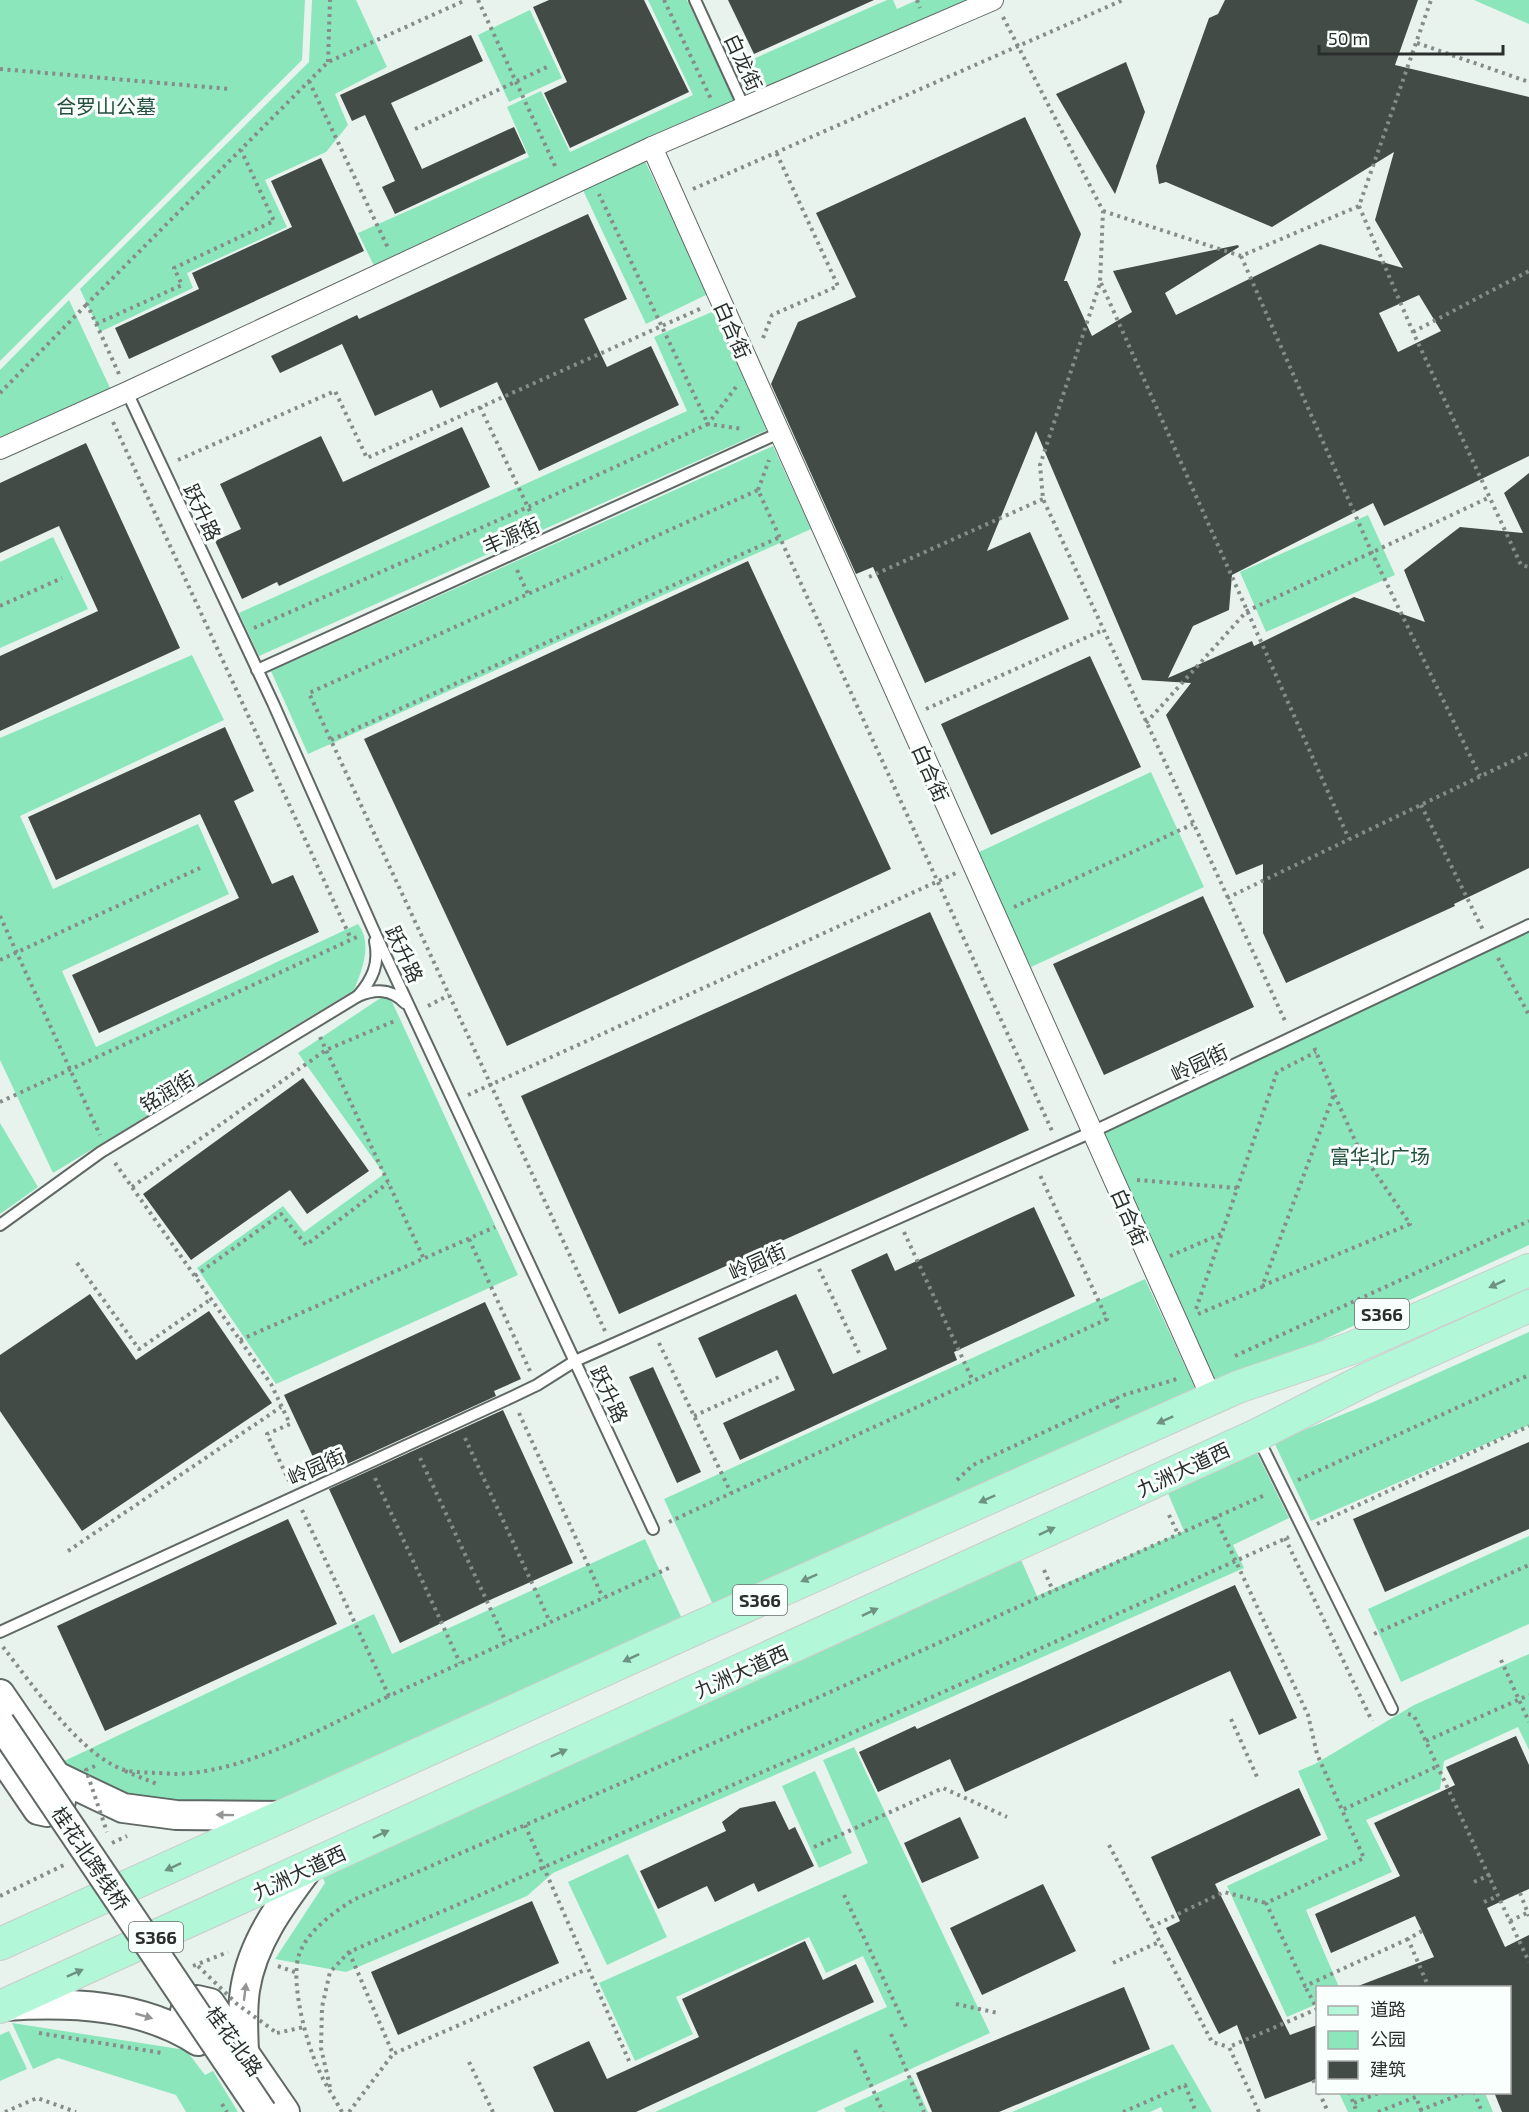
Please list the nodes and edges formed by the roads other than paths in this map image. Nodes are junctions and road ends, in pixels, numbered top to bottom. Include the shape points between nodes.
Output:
1 (695, 0) edge
2 (996, 4) edge
3 (744, 107) junction
4 (652, 147) junction
5 (128, 392) junction
6 (779, 433) junction
7 (0, 449) edge
8 (257, 670) junction
9 (1529, 925) edge
10 (373, 929) junction
11 (358, 996) junction
12 (412, 1013) junction
13 (1092, 1132) junction
14 (0, 1225) edge
15 (1529, 1246) edge
16 (1529, 1270) edge
17 (1529, 1306) edge
18 (1529, 1328) edge
19 (575, 1361) junction
20 (1225, 1393) junction
21 (1257, 1435) junction
22 (654, 1529) road end
23 (0, 1632) edge
24 (0, 1694) edge
25 (1392, 1709) road end
26 (0, 1723) edge
27 (0, 1754) edge
28 (56, 1776) junction
29 (284, 1816) junction
30 (309, 1867) junction
31 (0, 1944) edge
32 (2, 2007) edge
33 (200, 2043) junction
34 (244, 2051) junction
35 (246, 2112) edge
36 (262, 2112) edge
37 (285, 2112) edge

1 - 3 lane, 白龙街
2 - 3 street
3 - 4 street
4 - 5 street
4 - 6 street, 白合街
5 - 7 street
5 - 8 lane, 跃升路
6 - 8 lane, 丰源街
6 - 13 street, 白合街
8 - 10 lane, 跃升路
9 - 13 lane, 岭园街
10 - 11 lane, 铭润街 via 377,965
10 - 12 lane, 跃升路
11 - 12 lane, 铭润街 via 383,990 402,1000
11 - 14 lane, 铭润街 via 106,1149
12 - 19 lane, 跃升路
13 - 19 lane, 岭园街
13 - 20 street, 白合街 via 1151,1264
15 - 20 main road, S366
16 -> 20 main road via 1352,1348
17 - 21 main road, 九洲大道西 via 1367,1379
18 - 21 main road, S366 via 1372,1394
19 - 22 lane, 跃升路
19 - 23 lane, 岭园街 via 512,1397
20 -> 29 main road, S366
21 - 25 lane
30 -> 21 main road, 九洲大道西 / S366
24 - 28 main road
26 - 36 main road, 桂花北跨线桥, bridge
27 - 28 main road via 40,1811 51,1812 60,1805 62,1790
29 -> 28 main road via 176,1815 123,1808
29 -> 31 main road, S366
32 -> 30 main road, 九洲大道西 / S366
34 -> 30 main road via 244,1992 253,1957 274,1917
32 -> 33 main road via 95,2007 136,2014 177,2028
33 - 34 main road, 桂花北路 via 184,2012 197,2000 210,2003
33 - 35 main road, 桂花北路
34 - 37 main road, 桂花北路

